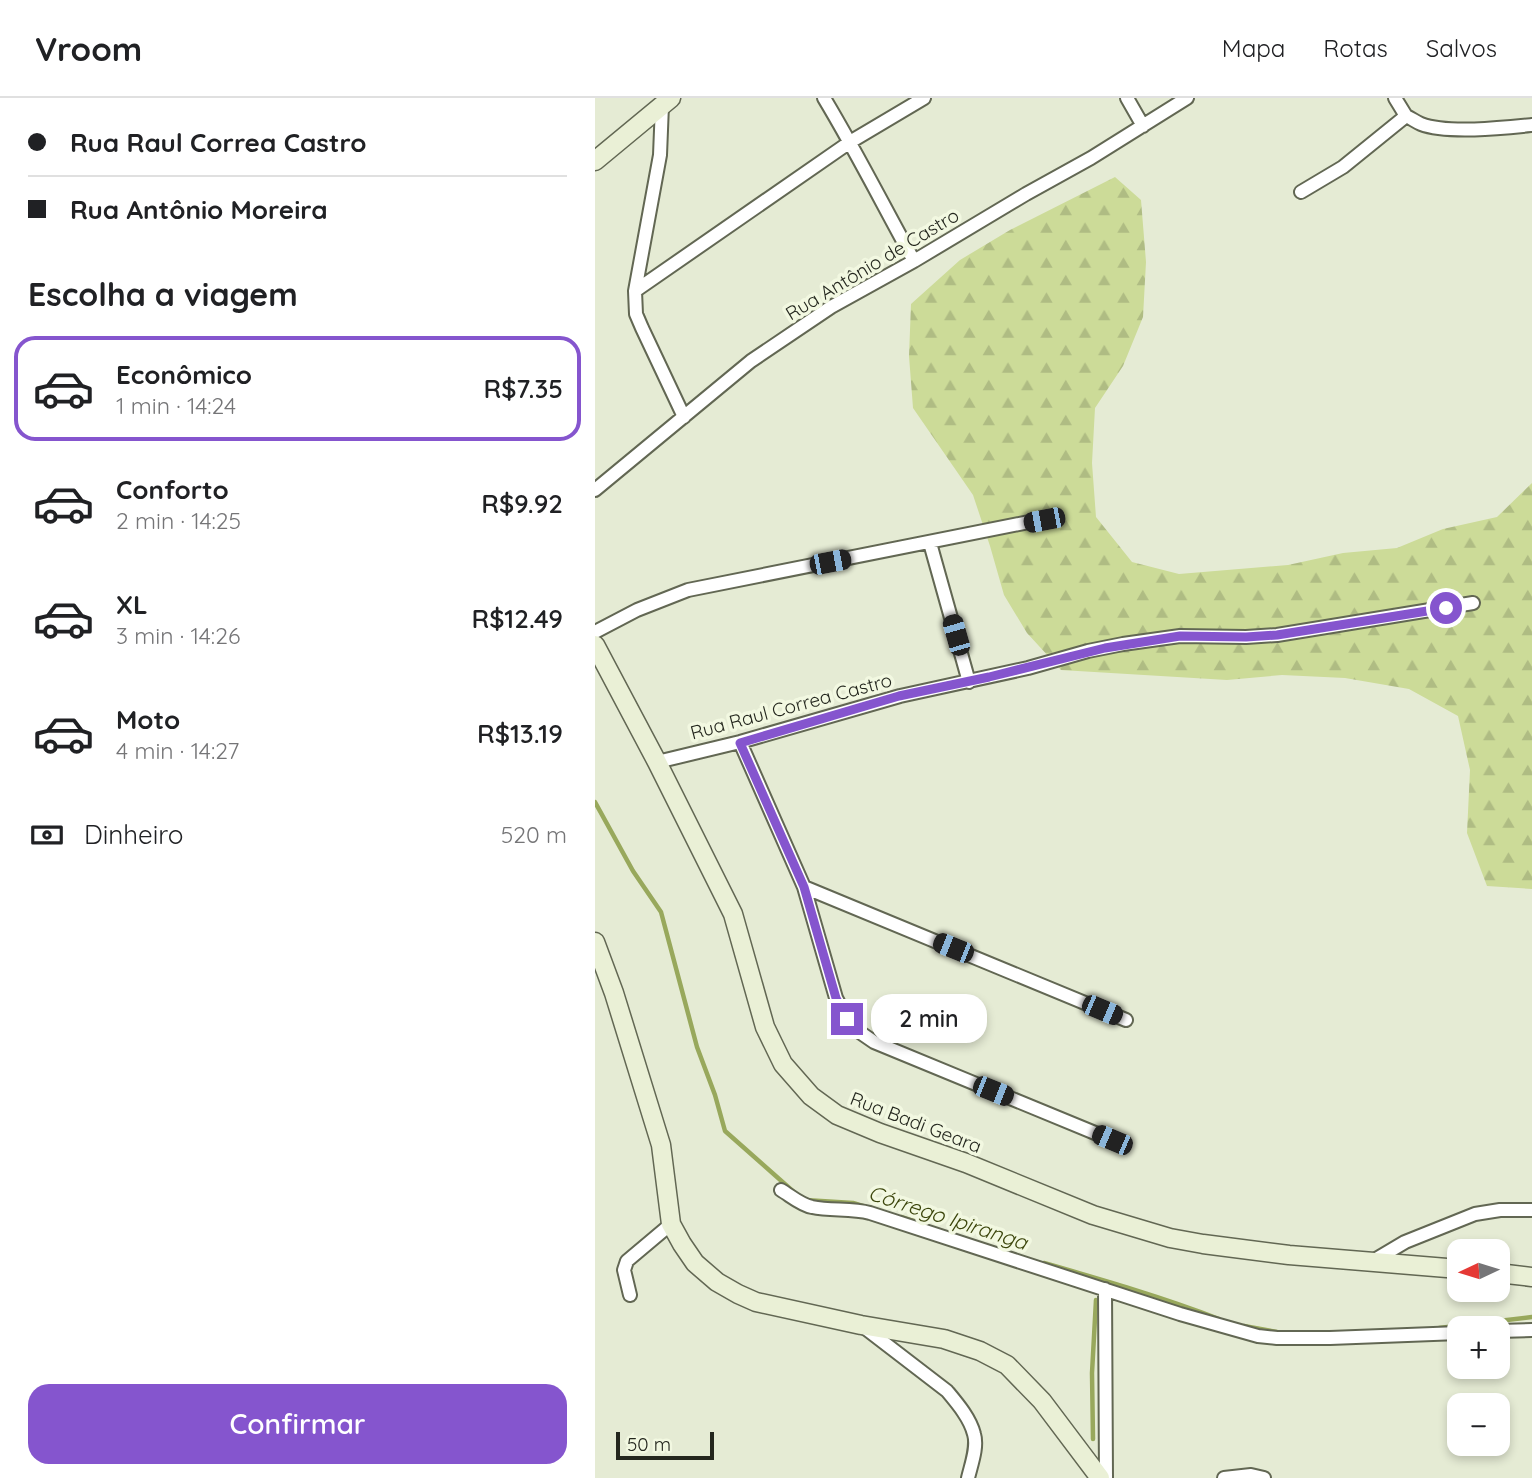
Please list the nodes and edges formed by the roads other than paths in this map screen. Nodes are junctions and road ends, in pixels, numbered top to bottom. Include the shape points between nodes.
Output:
1 (824, 98) edge
2 (924, 98) edge
3 (1127, 98) edge
4 (1187, 98) edge
5 (1395, 98) edge
6 (666, 102) edge
7 (1406, 116) junction
8 (1532, 125) edge
9 (1143, 126) junction
10 (850, 142) junction
11 (595, 161) edge
12 (1301, 192) dead end
13 (914, 261) junction
14 (635, 291) junction
15 (684, 417) junction
16 (595, 490) edge
17 (1044, 520) dead end
18 (930, 543) junction
19 (1473, 603) dead end
20 (595, 632) edge
21 (595, 645) edge
22 (969, 682) junction
23 (740, 743) junction
24 (657, 762) junction
25 (804, 887) junction
26 (595, 942) edge
27 (1126, 1020) dead end
28 (1112, 1140) dead end
29 (781, 1190) dead end
30 (1532, 1210) edge
31 (671, 1224) junction
32 (1373, 1261) junction
33 (1447, 1268) edge
34 (1510, 1274) edge
35 (1532, 1277) edge
36 (1105, 1289) junction
37 (630, 1295) dead end
38 (861, 1325) junction
39 (1532, 1330) edge
40 (1510, 1331) edge
41 (1447, 1333) edge
42 (968, 1478) edge
43 (1100, 1478) edge
44 (1106, 1478) edge
45 (1224, 1478) edge
46 (1264, 1478) edge

1 - 10 street
2 - 10 street
3 - 9 street
4 - 9 street, Rua Antônio de Castro
5 - 7 street
6 - 11 street
6 - 14 street
7 - 8 street via 1447,128
7 - 12 street via 1343,167
9 - 13 street, Rua Antônio de Castro
10 - 13 street
10 - 14 street
13 - 15 street, Rua Antônio de Castro via 831,307 751,361
14 - 15 street via 636,314
15 - 16 street, Rua Antônio de Castro
17 - 18 street
18 - 20 street via 688,590
18 - 22 street
19 - 22 street, Rua Raul Correa Castro via 1277,635 1180,636 1123,644
21 - 24 street, Rua Badi Geara
22 - 23 street, Rua Raul Correa Castro via 899,696
23 - 24 street, Rua Raul Correa Castro
23 - 25 street
24 - 32 street, Rua Badi Geara via 733,914 772,1044 811,1096 837,1115 1093,1214 1170,1238
25 - 27 street
25 - 28 street via 836,998 858,1031 874,1042
26 - 31 street via 661,1145
29 - 36 street via 803,1205 856,1209
30 - 32 street via 1475,1214 1405,1242
31 - 37 street via 627,1261 624,1270
31 - 38 street via 695,1263 738,1294 766,1305
32 - 33 street, Rua Badi Geara
34 - 35 street
36 - 41 street via 1258,1336
36 - 44 street
38 - 42 street via 956,1401 975,1434
38 - 43 street via 944,1339 980,1350 1007,1365 1042,1401
39 - 40 street
45 - 46 street

